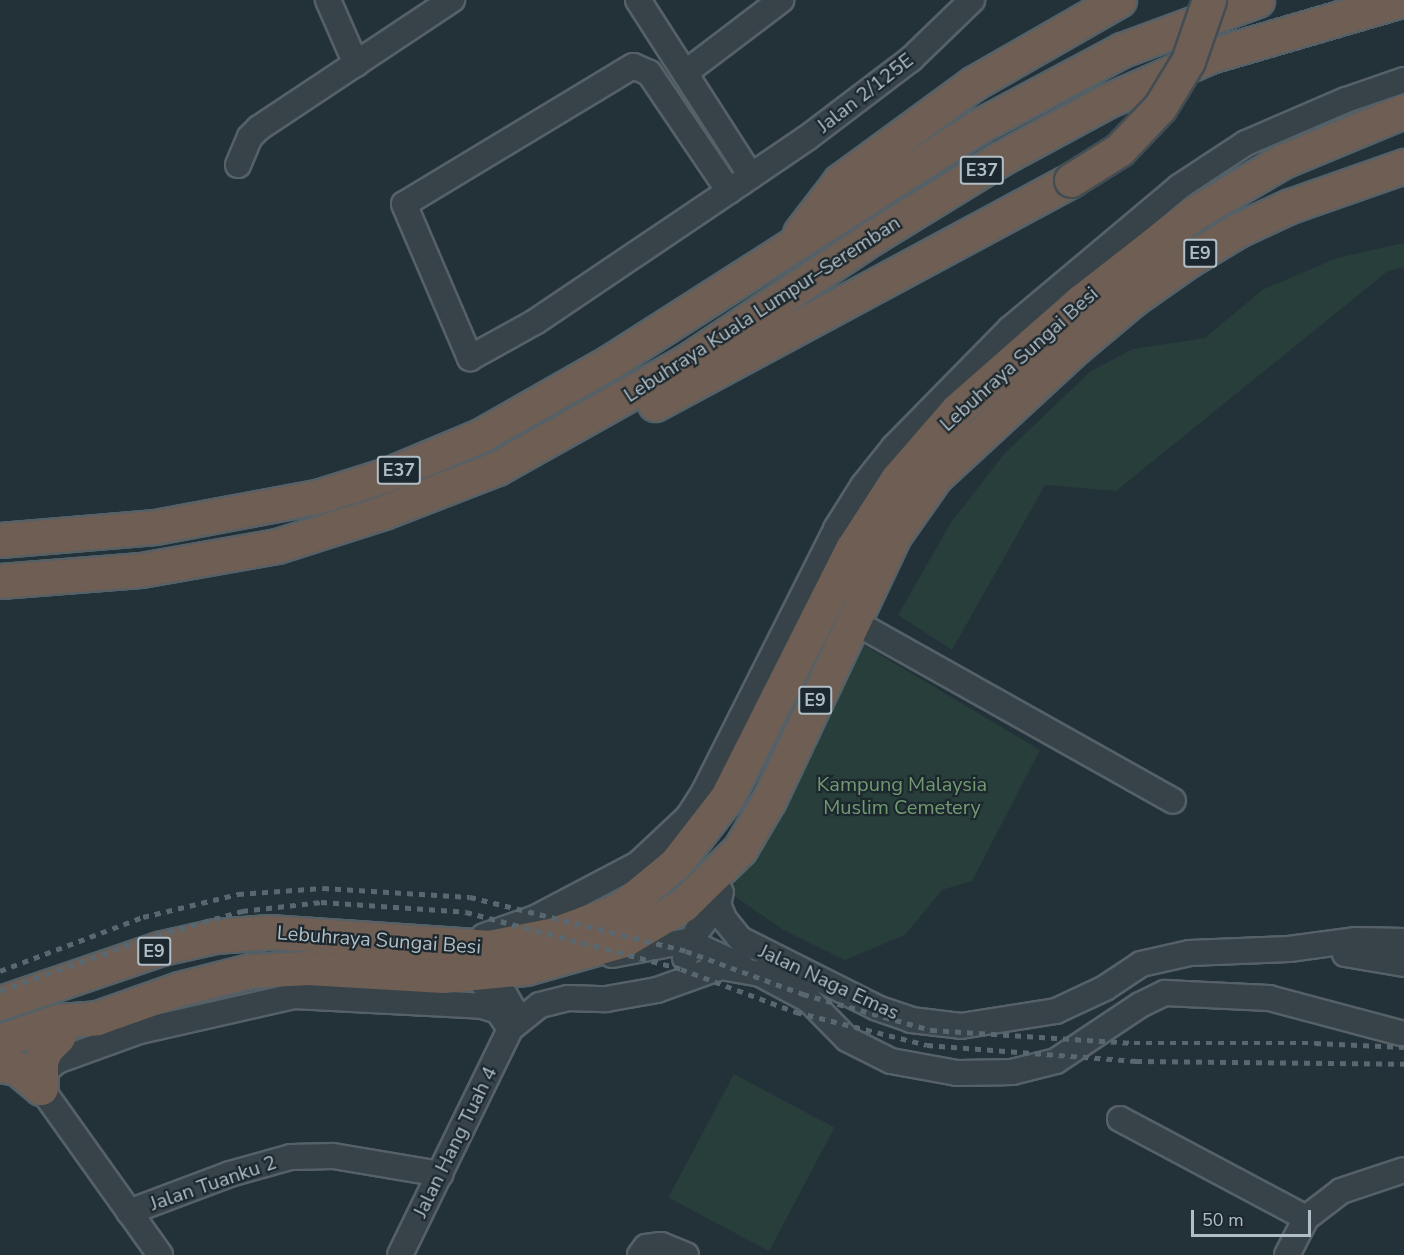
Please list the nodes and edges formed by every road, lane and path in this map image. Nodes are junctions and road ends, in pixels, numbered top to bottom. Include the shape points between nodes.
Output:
1 (328, 0) edge
2 (452, 0) edge
3 (638, 0) edge
4 (781, 0) edge
5 (972, 0) edge
6 (1119, 0) edge
7 (1209, 0) edge
8 (1257, 0) edge
9 (1401, 0) edge
10 (356, 64) junction
11 (685, 73) junction
12 (1404, 80) edge
13 (1404, 111) edge
14 (238, 165) dead end
15 (1404, 166) edge
16 (751, 176) junction
17 (1388, 176) edge
18 (729, 191) junction
19 (790, 250) junction
20 (598, 412) junction
21 (0, 540) edge
22 (0, 581) edge
23 (851, 620) junction
24 (1173, 801) dead end
25 (740, 849) junction
26 (721, 911) junction
27 (315, 936) junction
28 (1404, 941) edge
29 (691, 943) junction
30 (456, 946) junction
31 (1289, 949) junction
32 (1404, 964) edge
33 (760, 974) junction
34 (443, 976) junction
35 (482, 982) junction
36 (674, 983) junction
37 (0, 1003) edge
38 (1318, 1009) junction
39 (1404, 1014) edge
40 (97, 1018) junction
41 (0, 1020) edge
42 (510, 1029) junction
43 (1404, 1034) edge
44 (58, 1037) junction
45 (0, 1041) edge
46 (0, 1064) edge
47 (40, 1082) junction
48 (1120, 1119) dead end
49 (1404, 1170) edge
50 (440, 1174) junction
51 (129, 1212) junction
52 (1306, 1218) junction
53 (643, 1251) edge
54 (159, 1254) edge
55 (400, 1255) edge
56 (686, 1255) edge
57 (1287, 1255) edge

1 - 10 street
2 - 10 street
3 - 11 street
4 - 11 street
5 - 16 street, Jalan 2/125E via 911,59
6 - 19 highway via 982,78 840,181 808,218
7 - 20 highway, bridge via 1188,61 1160,107 1119,150 1071,180 652,406 622,414
8 - 19 highway, Lebuhraya Kuala Lumpur–Seremban / E37 via 1175,29 1075,73 981,125
9 - 20 highway, Lebuhraya Kuala Lumpur–Seremban / E37 via 1210,56 1107,101 988,166 684,363
10 - 14 street via 260,128 250,137
11 - 16 street
12 - 30 street via 1246,143 1179,187 1010,329 894,447 863,486 836,529 688,817 638,864 535,918
13 - 30 highway, Lebuhraya Sungai Besi / E9 via 1283,161 1191,215 1081,301 957,410 897,479 852,549 728,796 675,864 619,910 554,934 489,947
15 - 17 highway, Lebuhraya Sungai Besi / E9
16 - 18 street, Jalan 2/125E
17 - 23 highway, Lebuhraya Sungai Besi / E9 via 1290,206 1238,230 1133,299 935,477 895,534
18 - 18 street, Jalan 2/125E via 535,322 470,358 404,204 633,66 649,73
19 - 21 highway, Lebuhraya Kuala Lumpur–Seremban / E37 via 510,420 387,475 320,496 155,527
20 - 22 highway, Lebuhraya Kuala Lumpur–Seremban / E37 via 497,468 303,540 141,570
23 - 24 street
23 - 25 highway, Lebuhraya Sungai Besi / E9 via 769,800
25 - 26 street via 722,882
25 - 34 highway, Lebuhraya Sungai Besi / E9 via 683,905 624,940 526,968
26 - 29 street
26 - 31 street, Jalan Naga Emas via 740,939 877,1008 911,1020 961,1026 1056,1011 1105,988 1141,964 1190,953
27 - 30 highway, Lebuhraya Sungai Besi / E9
27 - 37 highway, Lebuhraya Sungai Besi / E9 via 269,932 215,936 162,948
27 - 41 highway via 157,968
28 - 31 street, Jalan Naga Emas via 1356,940
29 - 33 street
29 - 35 street via 665,943 603,957 561,973
29 - 36 street
31 - 32 street, Jalan Naga Emas via 1372,956
33 - 36 street, Jalan Naga Emas via 721,967
33 - 38 street, Jalan Naga Emas via 809,1000 847,1039 891,1061 957,1073 1012,1072 1056,1061 1140,1005 1165,993 1269,999
34 - 35 street
34 - 40 highway, Lebuhraya Sungai Besi / E9 via 308,968 250,971 179,989
35 - 42 street via 510,1001 515,1017
36 - 42 street, Jalan Naga Emas via 616,997 568,998 540,1005
38 - 39 street, Jalan Naga Emas via 1388,1018
38 - 43 street, Jalan Naga Emas
40 - 44 highway
40 - 45 highway, Lebuhraya Sungai Besi / E9 via 58,1021
42 - 47 street via 498,1011 482,1005 294,996 140,1031 57,1061
42 - 50 street, Jalan Hang Tuah 4
44 - 46 highway
44 - 47 highway via 46,1049
46 - 47 highway via 17,1068
47 - 51 street
48 - 52 street
49 - 52 street via 1350,1186
50 - 51 street, Jalan Tuanku 2 via 333,1156 291,1157 230,1174
50 - 55 street, Jalan Hang Tuah 4
51 - 54 street
52 - 57 street
53 - 56 street via 661,1245

